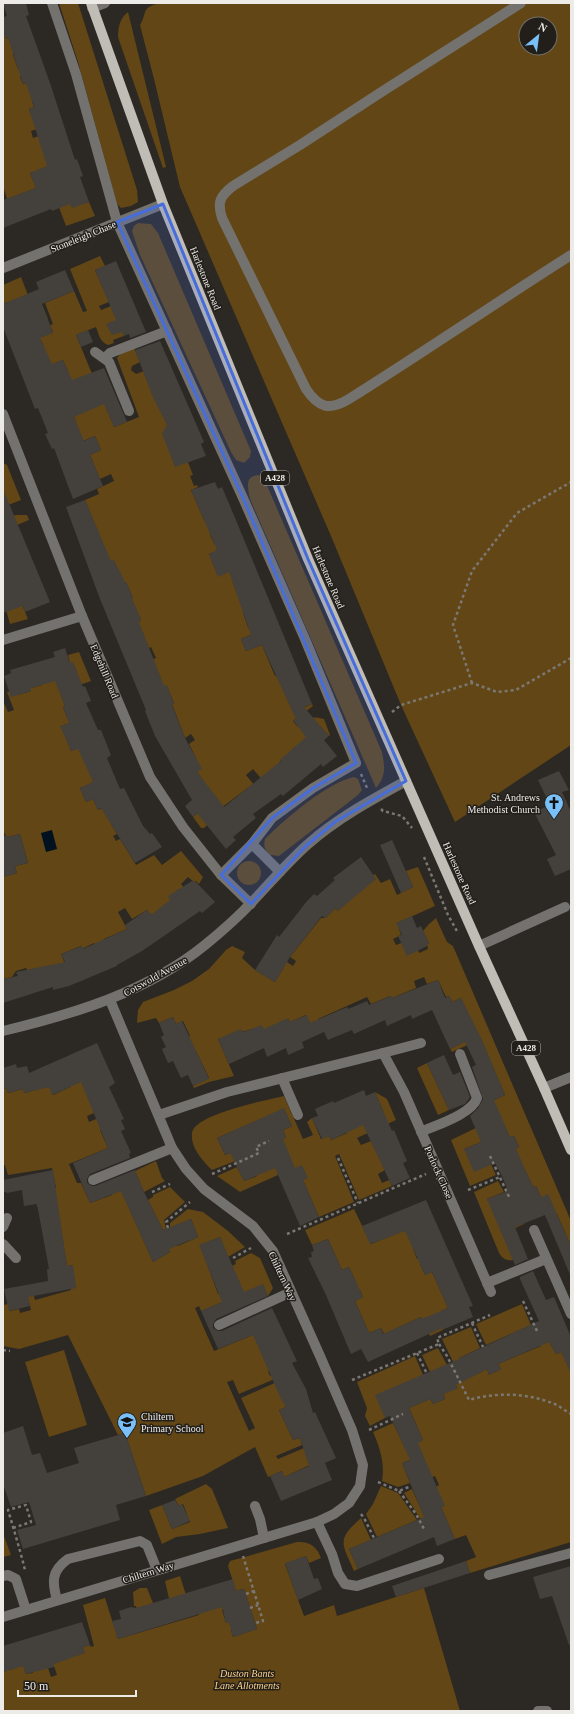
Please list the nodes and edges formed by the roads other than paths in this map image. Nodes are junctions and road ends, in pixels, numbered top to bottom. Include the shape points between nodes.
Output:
1 (52, 3) edge
2 (105, 3) edge
3 (521, 3) edge
4 (91, 5) edge
5 (163, 204) junction
6 (117, 222) junction
7 (571, 255) edge
8 (3, 268) edge
9 (167, 331) junction
10 (95, 352) dead end
11 (105, 358) junction
12 (129, 411) dead end
13 (3, 414) edge
14 (7, 435) edge
15 (82, 616) junction
16 (3, 640) edge
17 (406, 781) junction
18 (252, 844) junction
19 (280, 872) junction
20 (221, 875) junction
21 (251, 904) junction
22 (565, 907) dead end
23 (479, 946) junction
24 (110, 1000) junction
25 (3, 1031) edge
26 (421, 1043) dead end
27 (384, 1053) junction
28 (460, 1054) dead end
29 (571, 1077) edge
30 (282, 1078) junction
31 (544, 1088) junction
32 (159, 1115) junction
33 (298, 1115) dead end
34 (421, 1132) junction
35 (172, 1148) junction
36 (571, 1150) edge
37 (93, 1180) dead end
38 (8, 1218) dead end
39 (3, 1227) edge
40 (534, 1230) dead end
41 (3, 1244) edge
42 (16, 1258) dead end
43 (546, 1259) junction
44 (291, 1292) junction
45 (571, 1314) edge
46 (219, 1324) dead end
47 (255, 1506) dead end
48 (317, 1522) junction
49 (264, 1538) junction
50 (571, 1553) edge
51 (439, 1559) dead end
52 (157, 1570) junction
53 (489, 1575) dead end
54 (3, 1576) edge
55 (57, 1600) junction
56 (26, 1610) junction
57 (3, 1616) edge
58 (538, 1711) edge
59 (547, 1711) edge

1 - 6 street via 76,74
2 - 4 street
3 - 7 street via 233,186 225,193 219,207 248,273 306,389 314,401 327,406 339,405 349,399
4 - 5 main road, Harlestone Road / A428
5 - 6 street, Stoneleigh Chase
5 - 17 main road, Harlestone Road / A428 via 308,559
6 - 8 street, Stoneleigh Chase
6 - 9 street
9 - 11 street via 110,353
9 - 18 street via 305,639 356,763 313,788 272,818
10 - 11 street
11 - 12 street
13 - 14 street, Edgehill Road
14 - 15 street, Edgehill Road
15 - 16 street
15 - 20 street, Edgehill Road via 150,777 183,827
17 - 19 street, Cotswold Avenue via 335,822
17 - 23 main road, Harlestone Road / A428
18 - 19 street
18 - 20 street
19 - 21 street, Cotswold Avenue
20 - 21 street, Edgehill Road
21 - 24 street, Cotswold Avenue via 185,960 139,987
22 - 23 street
23 - 31 main road, Harlestone Road / A428
24 - 25 street, Cotswold Avenue
24 - 32 street, Chiltern Way
26 - 27 street
27 - 30 street
27 - 34 street, Porlock Close
28 - 34 street via 477,1098 476,1103 466,1111
29 - 31 street
30 - 32 street via 227,1092
30 - 33 street
31 - 36 main road, Harlestone Road / A428
32 - 35 street, Chiltern Way
34 - 43 street, Porlock Close via 489,1288
35 - 37 street
35 - 44 street, Chiltern Way via 204,1189 252,1226 273,1251
38 - 39 street
40 - 43 street
41 - 42 street
43 - 45 street
44 - 46 street
44 - 48 street, Chiltern Way via 352,1430 363,1465 360,1486 348,1503 334,1514
47 - 49 street
48 - 49 street, Chiltern Way
48 - 51 street via 345,1584 357,1586
49 - 52 street, Chiltern Way
50 - 53 street
52 - 55 street, Chiltern Way
52 - 55 street via 147,1545 140,1541 68,1559 58,1566 54,1576
54 - 56 street via 8,1575 16,1579
55 - 56 street, Chiltern Way
56 - 57 street, Chiltern Way
58 - 59 street

